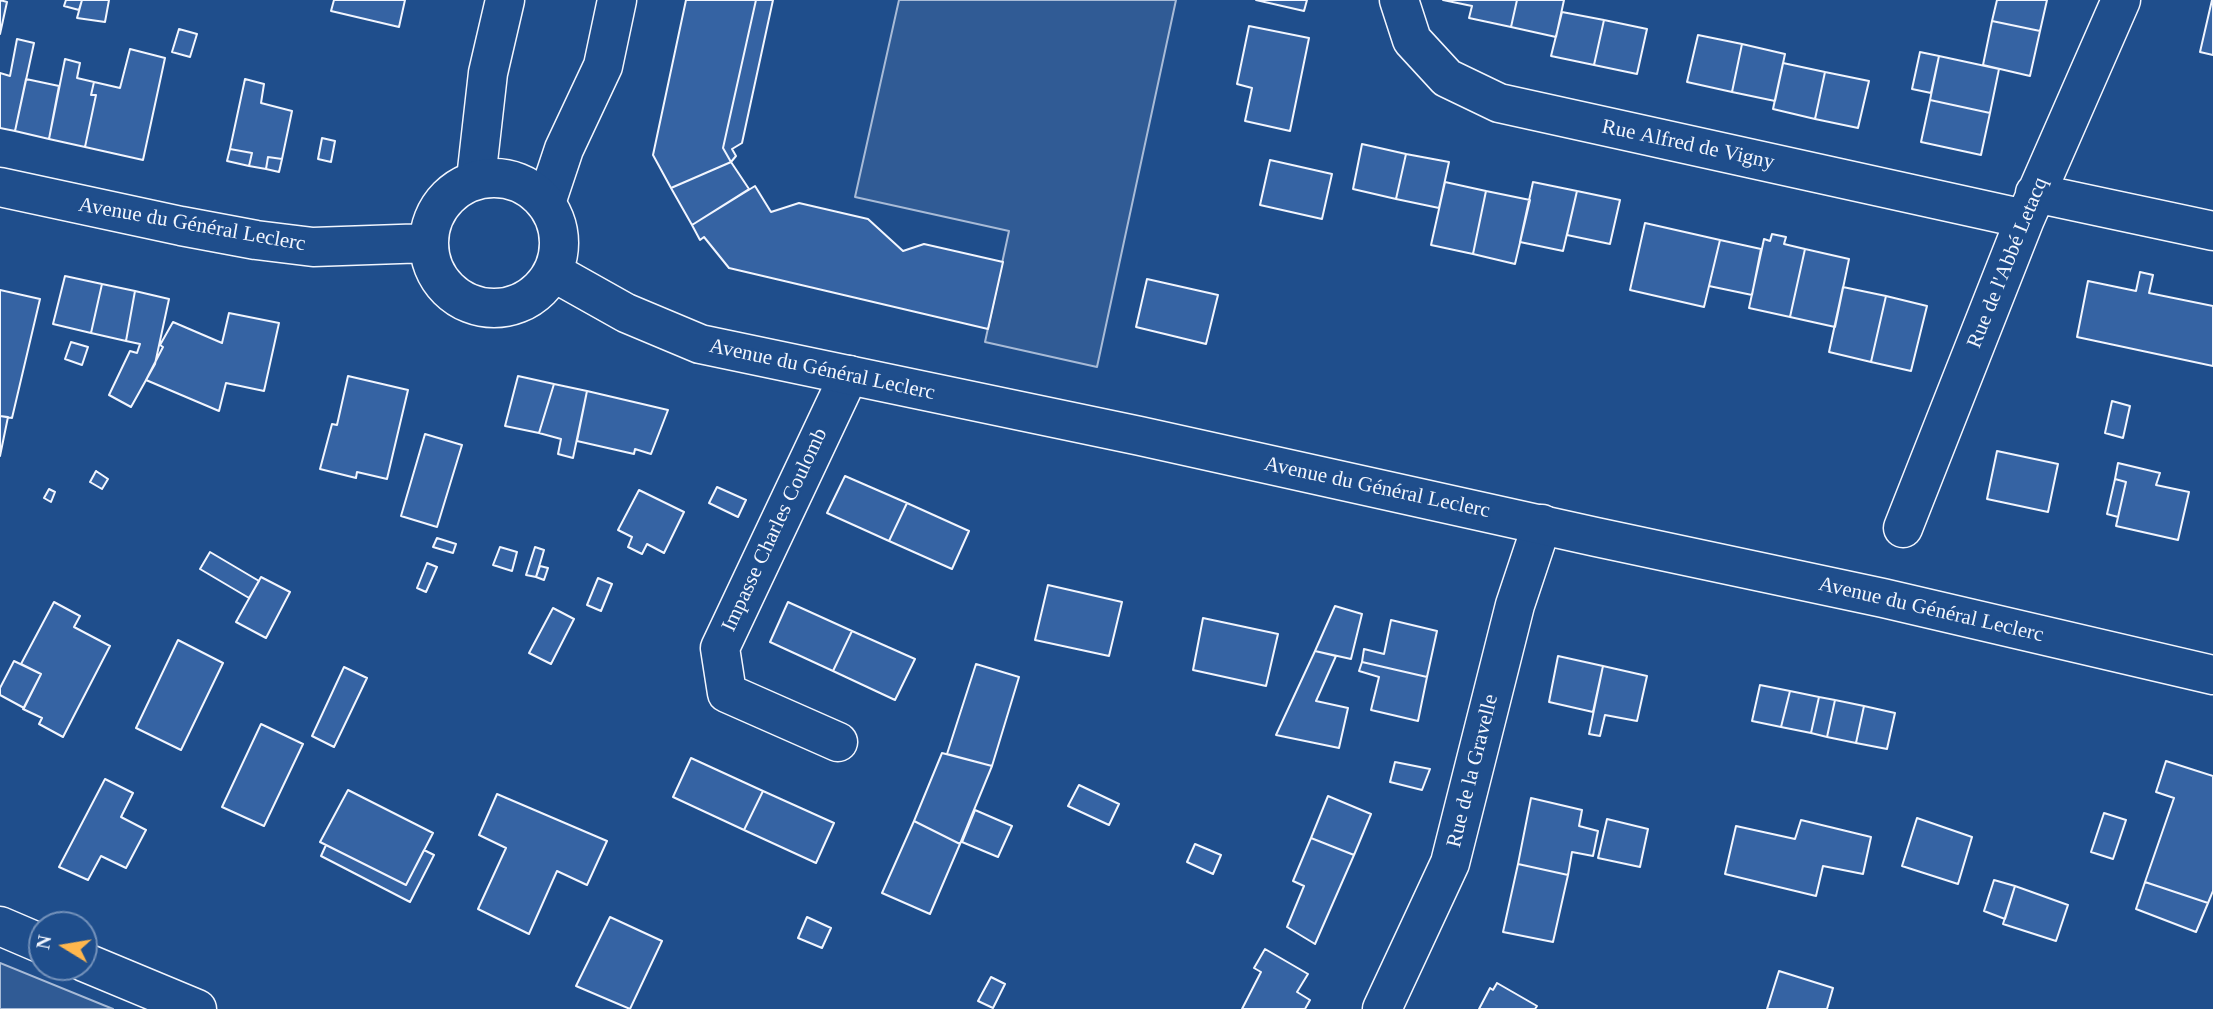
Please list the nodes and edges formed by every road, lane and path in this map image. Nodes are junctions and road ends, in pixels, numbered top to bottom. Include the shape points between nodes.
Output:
1 (505, 0) edge
2 (617, 0) edge
3 (1399, 0) edge
4 (2121, 0) edge
5 (476, 179) junction
6 (0, 187) edge
7 (546, 203) junction
8 (2030, 206) junction
9 (2213, 231) edge
10 (428, 243) junction
11 (552, 272) junction
12 (849, 375) junction
13 (1542, 524) junction
14 (1903, 528) dead end
15 (2213, 675) edge
16 (838, 742) dead end
17 (0, 926) edge
18 (28, 938) edge
19 (98, 968) edge
20 (197, 1009) edge
21 (1382, 1009) edge

1 - 5 street via 488,73
2 - 7 street via 603,66 564,149
3 - 8 street, Rue Alfred de Vigny via 1412,40 1447,78 1499,103
4 - 8 street, Rue de l'Abbé Letacq
5 - 7 street via 522,183
5 - 10 street via 451,192 434,215
6 - 10 street, Avenue du Général Leclerc via 256,240 313,247
7 - 11 street via 559,237
8 - 9 street, Rue Alfred de Vigny
8 - 14 street, Rue de l'Abbé Letacq
10 - 11 street via 430,262 439,279 469,304 488,308 526,300
11 - 12 street, Avenue du Général Leclerc via 626,313 699,344
12 - 13 street, Avenue du Général Leclerc
12 - 16 street, Impasse Charles Coulomb via 720,648 727,693
13 - 15 street, Avenue du Général Leclerc
13 - 21 street, Rue de la Gravelle via 1516,605 1450,863
17 - 18 street
19 - 20 street

